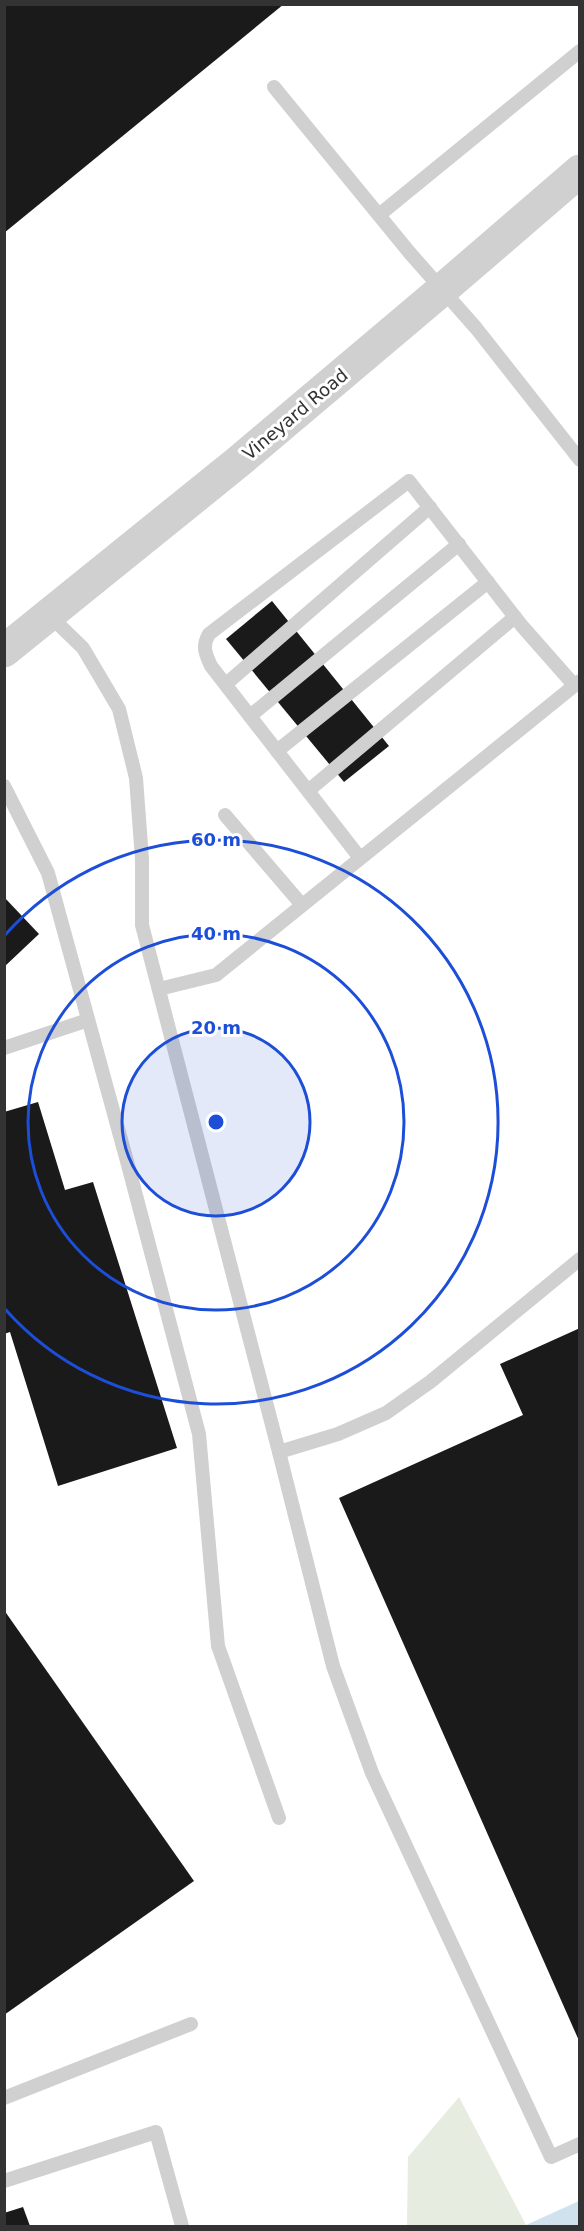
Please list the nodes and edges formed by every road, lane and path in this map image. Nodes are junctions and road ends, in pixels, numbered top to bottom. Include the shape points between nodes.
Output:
1 (579, 51) edge
2 (274, 87) dead end
3 (579, 171) edge
4 (379, 215) junction
5 (443, 289) junction
6 (579, 460) edge
7 (430, 507) junction
8 (459, 544) junction
9 (488, 582) junction
10 (48, 614) junction
11 (515, 617) junction
12 (4, 651) edge
13 (577, 683) edge
14 (226, 684) junction
15 (250, 716) junction
16 (277, 752) junction
17 (4, 786) edge
18 (308, 791) junction
19 (225, 814) dead end
20 (360, 858) junction
21 (302, 905) junction
22 (159, 989) junction
23 (88, 1020) junction
24 (4, 1048) edge
25 (579, 1259) edge
26 (279, 1452) junction
27 (279, 1818) dead end
28 (191, 2024) dead end
29 (4, 2098) edge
30 (579, 2144) edge
31 (4, 2181) edge
32 (183, 2226) edge

1 - 4 lane
2 - 4 lane
3 - 5 street, Vineyard Road
4 - 5 lane
5 - 6 lane
5 - 10 street, Vineyard Road via 238,462
7 - 8 lane
7 - 14 lane
7 - 14 lane via 409,481 209,634 204,642 205,652
8 - 9 lane
8 - 15 lane
9 - 11 lane
9 - 16 lane
10 - 12 street, Vineyard Road
10 - 22 lane via 83,648 118,709 136,778 142,925
11 - 13 lane
11 - 18 lane
13 - 20 lane
14 - 15 lane
15 - 16 lane
16 - 18 lane
17 - 23 lane via 48,873
18 - 20 lane
19 - 21 lane
20 - 21 lane
21 - 22 lane via 216,975
22 - 26 lane
23 - 24 lane
23 - 27 lane via 199,1434 218,1646
25 - 26 lane via 430,1382 386,1413 338,1434
26 - 30 lane via 333,1666 372,1773 551,2157
28 - 29 lane
31 - 32 lane via 156,2132

